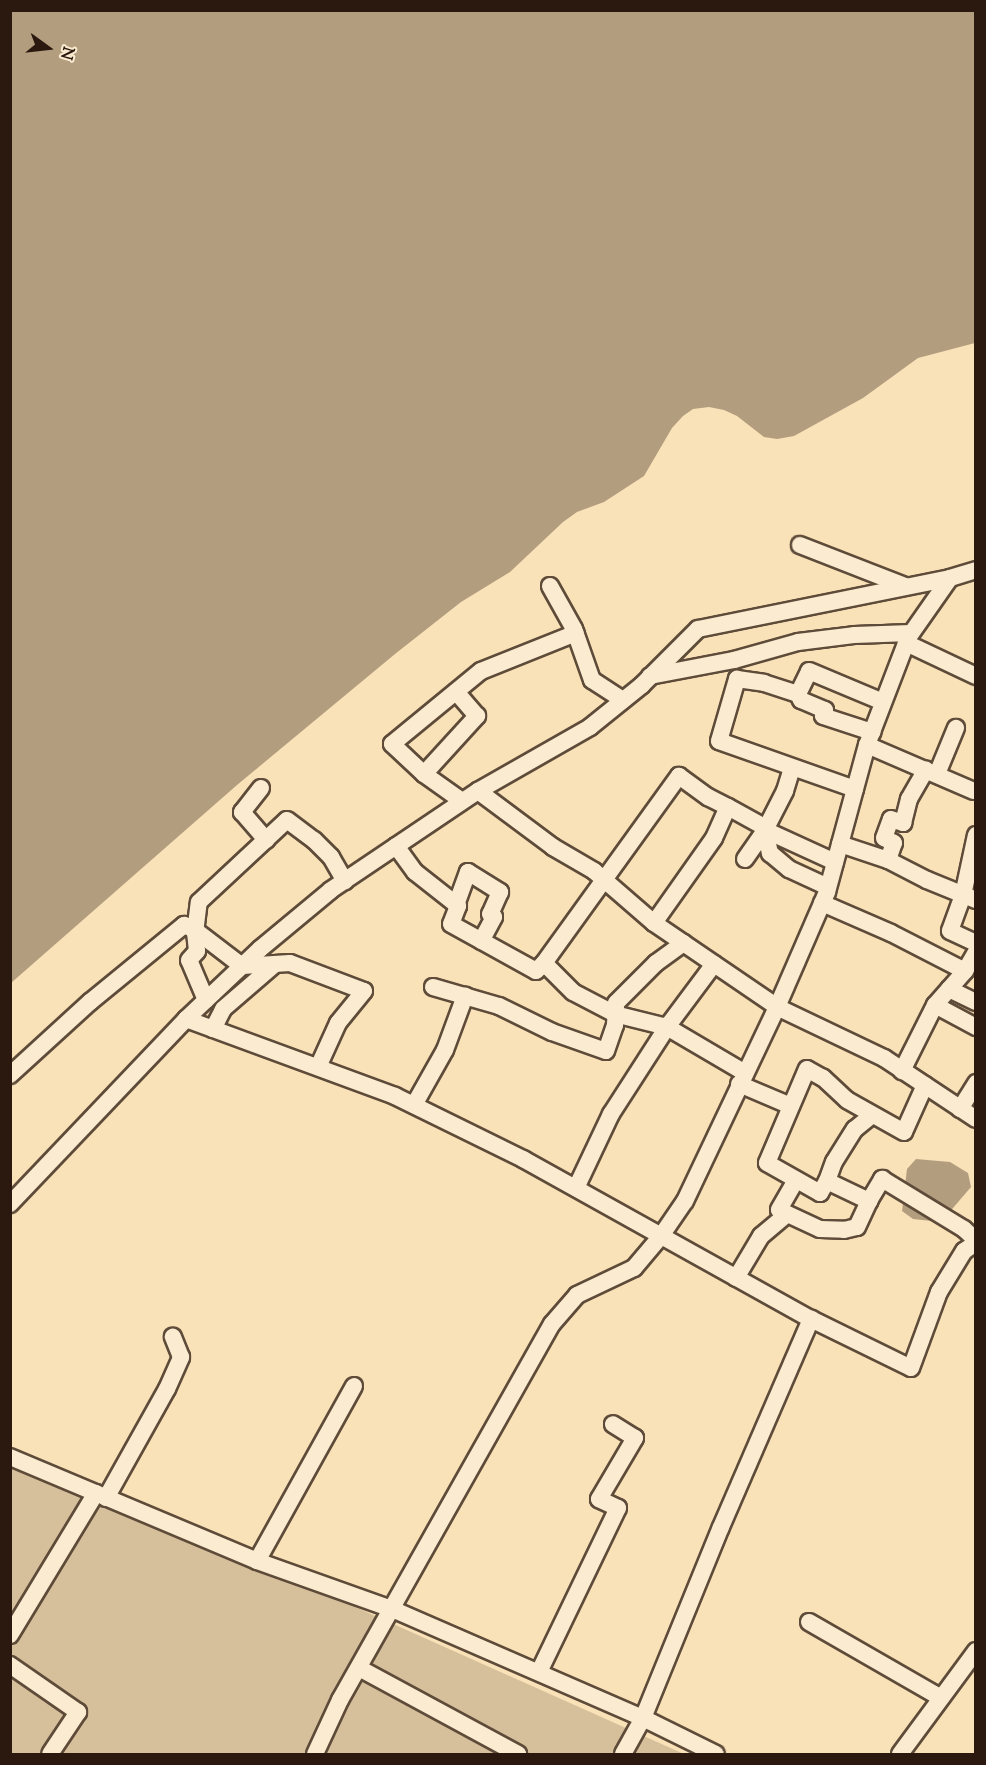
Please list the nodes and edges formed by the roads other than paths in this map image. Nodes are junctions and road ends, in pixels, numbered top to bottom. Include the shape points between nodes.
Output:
1 (800, 545) dead end
2 (975, 570) edge
3 (950, 578) junction
4 (550, 586) dead end
5 (906, 587) junction
6 (576, 633) junction
7 (908, 638) junction
8 (651, 676) junction
9 (975, 676) edge
10 (456, 692) junction
11 (798, 694) junction
12 (623, 700) junction
13 (883, 702) junction
14 (956, 728) dead end
15 (870, 739) junction
16 (792, 768) junction
17 (932, 772) junction
18 (424, 774) junction
19 (261, 788) dead end
20 (855, 789) junction
21 (975, 790) edge
22 (478, 791) junction
23 (462, 801) junction
24 (728, 807) junction
25 (765, 829) junction
26 (975, 835) edge
27 (266, 840) junction
28 (840, 844) junction
29 (396, 846) junction
30 (746, 859) dead end
31 (888, 860) junction
32 (835, 862) junction
33 (604, 879) junction
34 (345, 881) junction
35 (825, 895) junction
36 (969, 897) edge
37 (456, 905) junction
38 (654, 923) junction
39 (195, 930) junction
40 (481, 941) junction
41 (684, 943) junction
42 (975, 943) edge
43 (975, 952) edge
44 (544, 963) junction
45 (714, 964) junction
46 (274, 965) junction
47 (242, 966) junction
48 (965, 971) junction
49 (433, 987) dead end
50 (949, 989) junction
51 (465, 996) junction
52 (206, 1000) junction
53 (975, 1002) edge
54 (935, 1005) junction
55 (777, 1007) junction
56 (615, 1014) junction
57 (186, 1019) junction
58 (973, 1020) edge
59 (668, 1026) junction
60 (213, 1029) junction
61 (318, 1068) junction
62 (902, 1071) junction
63 (10, 1075) edge
64 (742, 1078) junction
65 (975, 1083) edge
66 (925, 1085) junction
67 (414, 1105) junction
68 (791, 1106) junction
69 (960, 1109) junction
70 (872, 1115) junction
71 (975, 1119) edge
72 (796, 1180) junction
73 (827, 1180) junction
74 (576, 1188) junction
75 (869, 1201) junction
76 (10, 1204) edge
77 (787, 1214) junction
78 (661, 1236) junction
79 (975, 1242) edge
80 (736, 1278) junction
81 (811, 1319) junction
82 (173, 1337) dead end
83 (354, 1386) dead end
84 (613, 1424) dead end
85 (10, 1457) edge
86 (101, 1495) junction
87 (257, 1561) junction
88 (392, 1609) junction
89 (809, 1622) dead end
90 (10, 1635) edge
91 (975, 1651) edge
92 (10, 1665) edge
93 (359, 1668) junction
94 (538, 1672) junction
95 (941, 1698) junction
96 (643, 1718) junction
97 (50, 1755) edge
98 (315, 1755) edge
99 (518, 1755) edge
100 (623, 1755) edge
101 (716, 1755) edge
102 (900, 1755) edge

1 - 5 street
2 - 3 street
3 - 5 street
3 - 7 street
4 - 6 street
5 - 8 street via 698,628
6 - 10 street via 481,671
6 - 12 street via 592,680
7 - 8 street via 854,635 798,642 734,660
7 - 9 street
7 - 13 street
8 - 12 street
10 - 18 street via 477,716
10 - 18 street via 392,744
11 - 13 street via 809,671
11 - 15 street via 801,700 825,710 824,716
11 - 16 street via 738,679 719,741
12 - 22 street via 590,727
13 - 15 street
14 - 17 street
15 - 17 street
15 - 20 street
16 - 20 street
16 - 25 street
17 - 21 street
17 - 31 street via 909,799 903,823 891,819 884,838 894,843
18 - 23 street
19 - 27 street via 242,812
20 - 28 street
22 - 23 street
22 - 33 street
23 - 29 street
24 - 25 street
24 - 33 street via 679,777
24 - 38 street via 714,838
25 - 30 street
25 - 32 street
25 - 35 street via 770,853
26 - 36 street
27 - 34 street via 287,820 331,857
27 - 39 street via 199,902
28 - 31 street
28 - 32 street
29 - 34 street
29 - 37 street via 415,872
31 - 36 street
32 - 35 street
33 - 38 street
33 - 44 street
34 - 47 street
35 - 48 street
35 - 55 street
36 - 42 street via 950,931
37 - 40 street via 451,924
37 - 40 street via 468,872 500,892 490,914 494,916
38 - 41 street
39 - 47 street
39 - 52 street via 197,951 189,960
39 - 63 street via 184,925 90,1002
40 - 44 street via 537,971
41 - 45 street
41 - 56 street via 622,996 616,1003
43 - 48 street
44 - 56 street via 573,992
45 - 55 street
45 - 59 street
46 - 47 street
46 - 60 street via 223,1009
46 - 61 street via 290,963 363,991 338,1023
47 - 52 street
48 - 50 street
49 - 51 street
50 - 53 street
50 - 54 street
51 - 56 street via 500,1006 552,1032 606,1051
51 - 67 street via 445,1050
52 - 57 street
54 - 58 street
54 - 62 street
55 - 62 street via 884,1058
55 - 64 street
56 - 59 street
57 - 60 street
57 - 76 street
59 - 64 street
59 - 74 street via 611,1114
60 - 61 street
61 - 67 street
62 - 66 street
64 - 68 street
64 - 78 street via 685,1201
65 - 69 street
66 - 69 street
66 - 70 street via 904,1132
67 - 74 street
68 - 70 street via 807,1069
68 - 72 street via 766,1163
69 - 71 street
70 - 73 street via 855,1129
72 - 73 street via 820,1193
72 - 77 street via 779,1210
73 - 75 street
74 - 78 street
75 - 77 street via 857,1227 844,1230 820,1229
75 - 79 street via 882,1179 964,1229
77 - 80 street via 761,1236
78 - 80 street
78 - 88 street via 634,1268 577,1295 552,1324
79 - 81 street via 964,1251 939,1292 911,1368
80 - 81 street
81 - 96 street
82 - 86 street via 181,1357 167,1389
83 - 87 street
84 - 94 street via 635,1438 599,1498 618,1508
85 - 86 street
86 - 87 street
86 - 90 street
87 - 88 street
88 - 93 street
88 - 94 street
89 - 95 street
91 - 95 street
92 - 97 street via 78,1712
93 - 98 street
93 - 99 street
94 - 96 street
95 - 102 street
96 - 100 street
96 - 101 street

